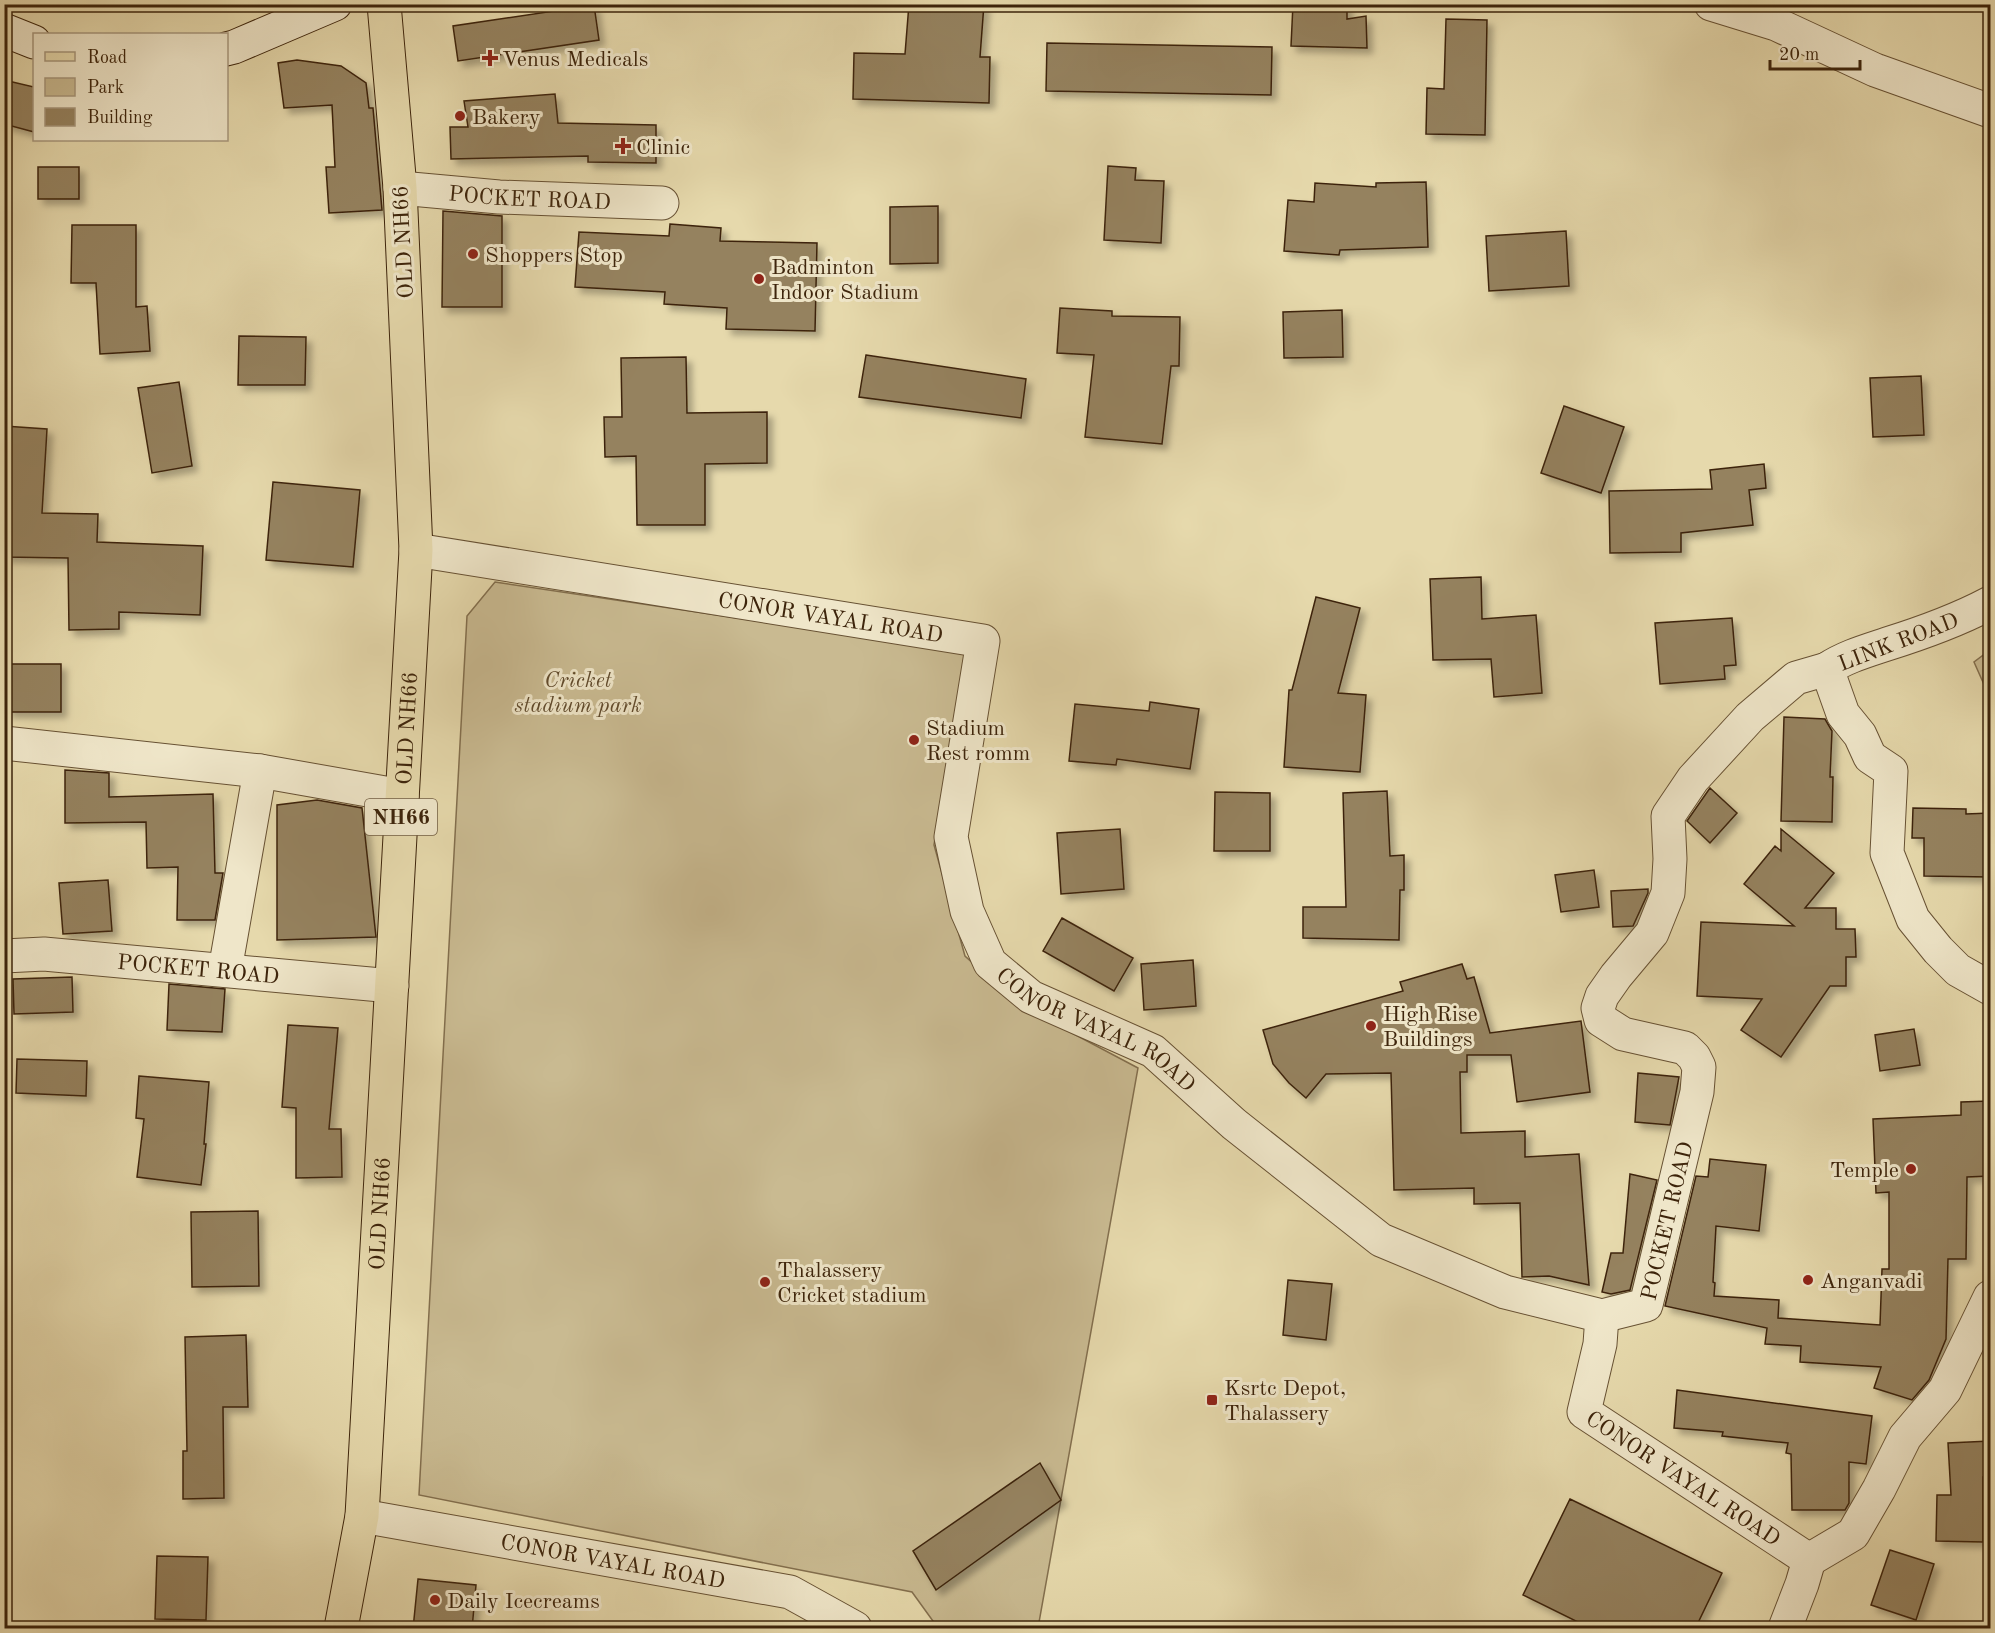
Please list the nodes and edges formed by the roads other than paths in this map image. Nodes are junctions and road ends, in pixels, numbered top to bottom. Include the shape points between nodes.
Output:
1 (335, 4) edge
2 (384, 4) edge
3 (1711, 4) edge
4 (4, 30) edge
5 (33, 42) edge
6 (228, 48) edge
7 (1990, 111) edge
8 (400, 188) junction
9 (662, 203) dead end
10 (416, 550) junction
11 (1990, 603) edge
12 (1827, 669) junction
13 (4, 743) edge
14 (260, 771) junction
15 (402, 796) junction
16 (4, 956) edge
17 (225, 970) junction
18 (392, 986) junction
19 (1990, 988) edge
20 (1990, 1297) edge
21 (1602, 1316) junction
22 (362, 1516) junction
23 (1809, 1560) junction
24 (341, 1629) edge
25 (855, 1629) edge
26 (1785, 1629) edge

1 - 6 street
2 - 8 main road, OLD NH66 / NH66
3 - 7 street via 1776,24 1875,70
4 - 5 street
8 - 9 street, POCKET ROAD via 499,197
8 - 10 main road, OLD NH66 / NH66
10 - 15 main road, OLD NH66 / NH66
10 - 21 street, CONOR VAYAL ROAD via 983,641 951,837 968,911 990,963 1031,997 1153,1051 1233,1124 1381,1240 1505,1292
11 - 12 street, LINK ROAD
12 - 19 street, LINK ROAD via 1843,714 1860,735 1870,758 1891,771 1887,853 1913,919 1958,970
12 - 21 street, POCKET ROAD via 1796,678 1750,717 1693,779 1674,806 1668,816 1668,893 1652,933 1602,996 1598,1008 1601,1020 1623,1034 1685,1048 1699,1067 1697,1092 1646,1305
13 - 14 street
14 - 15 street
14 - 17 street
15 - 18 main road, OLD NH66 / NH66
16 - 17 street, POCKET ROAD via 44,954
17 - 18 street, POCKET ROAD
18 - 22 main road, OLD NH66 / NH66
20 - 23 street via 1946,1390 1905,1437 1853,1534
21 - 23 street, CONOR VAYAL ROAD via 1584,1412
22 - 24 main road, OLD NH66 / NH66
22 - 25 street, CONOR VAYAL ROAD via 790,1592
23 - 26 street, CONOR VAYAL ROAD

